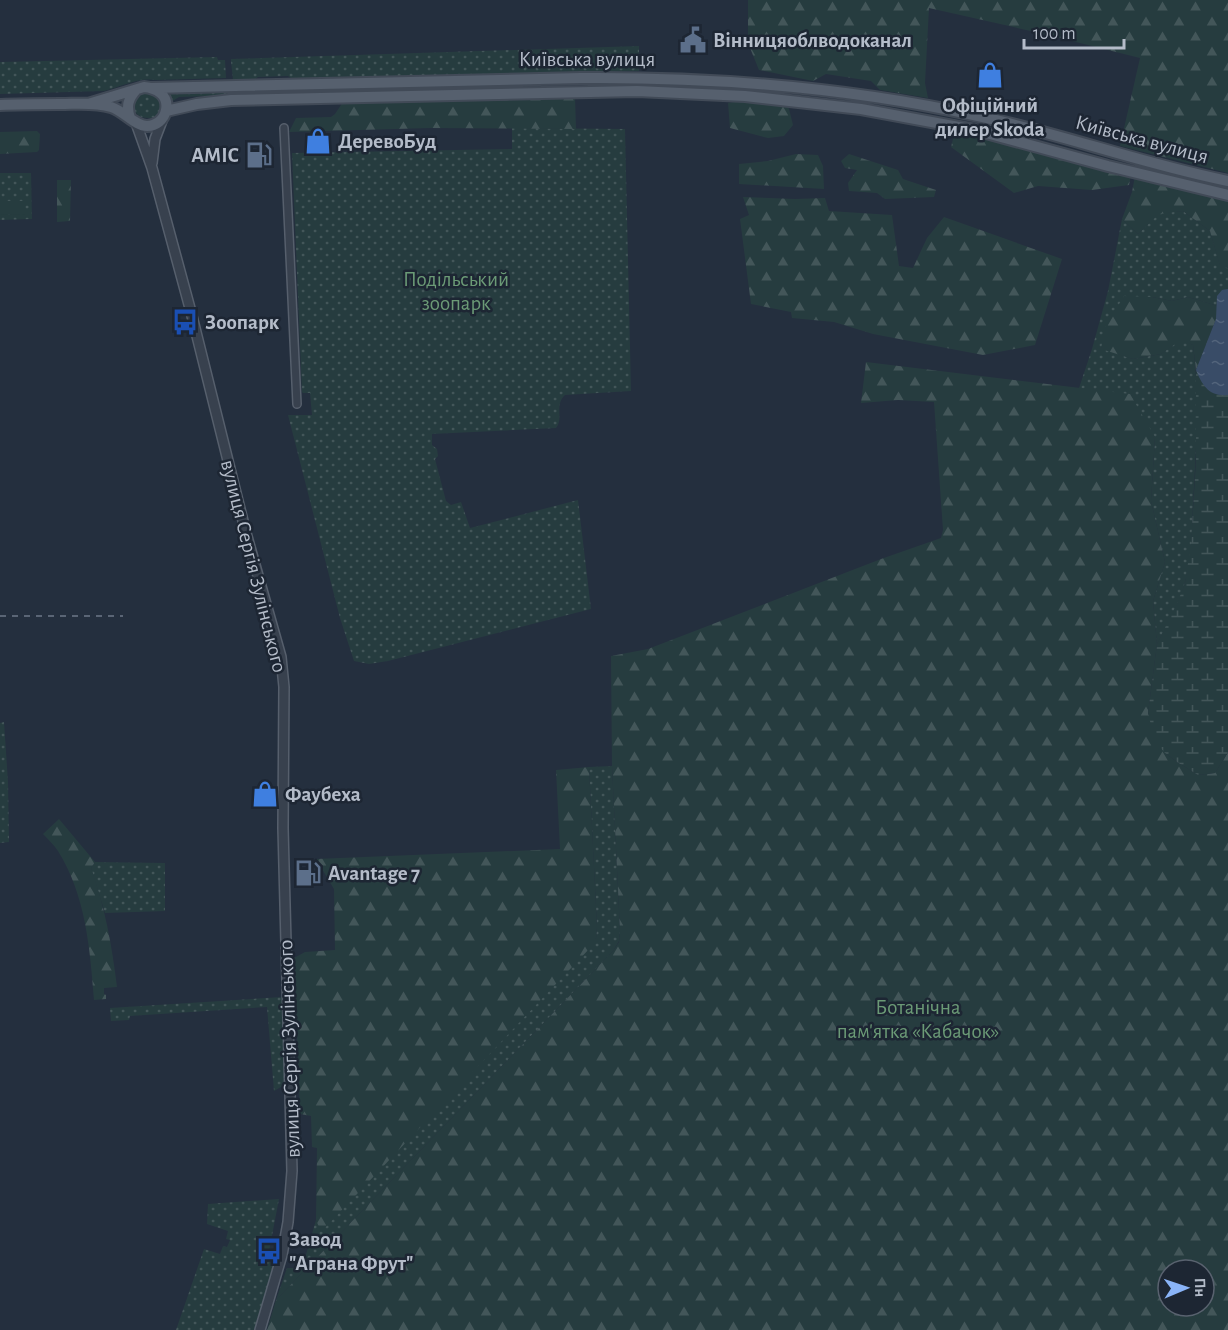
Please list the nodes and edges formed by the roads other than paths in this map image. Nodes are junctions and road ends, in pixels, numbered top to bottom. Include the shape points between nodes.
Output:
1 (321, 84) junction
2 (771, 84) junction
3 (152, 88) junction
4 (136, 90) junction
5 (864, 95) junction
6 (322, 98) junction
7 (770, 98) junction
8 (88, 104) junction
9 (0, 105) edge
10 (861, 109) junction
11 (165, 115) junction
12 (133, 120) junction
13 (284, 128) dead end
14 (152, 168) junction
15 (1228, 181) edge
16 (1228, 195) edge
17 (297, 405) dead end
18 (260, 1330) edge

1 - 2 main road, Київська вулиця via 645,77
1 - 3 main road, Київська вулиця
1 - 6 main road
2 - 5 main road, Київська вулиця
2 - 7 main road
3 - 4 main road
3 - 11 main road via 164,97
4 - 8 main road
4 - 12 main road via 128,103
5 - 10 main road
5 - 15 main road, Київська вулиця via 978,116
6 - 7 main road, Київська вулиця via 637,91
6 - 11 main road, Київська вулиця via 219,101
7 - 10 main road, Київська вулиця
8 - 9 main road
8 - 12 main road via 110,107
10 - 16 main road, Київська вулиця via 975,130
11 - 12 main road via 151,126
11 - 14 street via 155,139
12 - 14 street, вулиця Сергія Зулінського
13 - 17 street
14 - 18 street, вулиця Сергія Зулінського via 281,657 283,677 292,1171 282,1255

